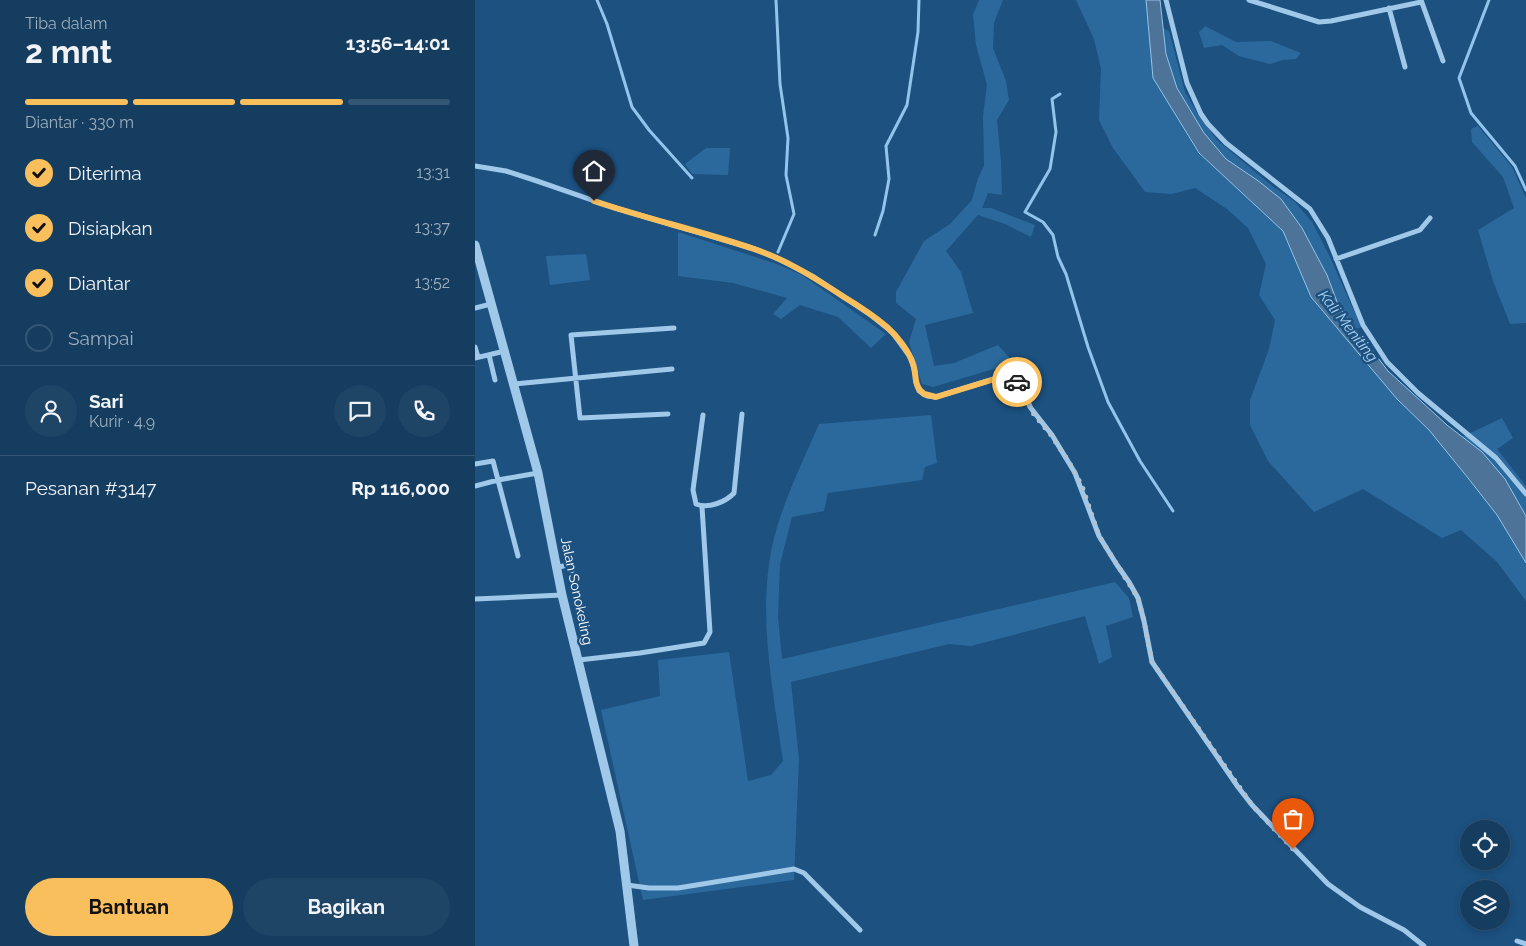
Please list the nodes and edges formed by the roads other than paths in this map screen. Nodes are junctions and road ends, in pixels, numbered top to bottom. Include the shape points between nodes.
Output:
1 (1166, 0) edge
2 (1249, 0) edge
3 (1421, 1) edge
4 (1389, 8) junction
5 (1443, 61) dead end
6 (1405, 68) dead end
7 (475, 166) edge
8 (1430, 218) dead end
9 (475, 245) edge
10 (1336, 259) junction
11 (491, 304) junction
12 (475, 308) edge
13 (673, 328) dead end
14 (475, 347) edge
15 (505, 351) junction
16 (489, 355) junction
17 (476, 358) edge
18 (673, 369) dead end
19 (575, 379) junction
20 (495, 380) dead end
21 (514, 384) junction
22 (669, 414) dead end
23 (742, 414) dead end
24 (703, 415) dead end
25 (475, 464) edge
26 (538, 472) junction
27 (498, 480) junction
28 (475, 486) edge
29 (1526, 494) edge
30 (702, 507) junction
31 (518, 556) dead end
32 (558, 567) junction
33 (563, 595) junction
34 (475, 599) edge
35 (574, 642) junction
36 (579, 660) junction
37 (627, 885) junction
38 (860, 930) dead end
39 (1517, 941) dead end
40 (1526, 944) edge
41 (634, 946) edge
42 (1424, 946) edge

1 - 10 street via 1187,83 1201,114 1226,143 1310,209 1323,228
2 - 4 street via 1319,22
3 - 4 street
3 - 5 street
4 - 6 street
7 - 42 street via 506,171 646,218 755,249 795,267 860,307 893,332 911,358 918,388 927,396 936,397 997,378 1005,377 1016,382 1033,413 1069,462 1082,486 1099,536 1138,598 1152,662 1238,787 1328,884
8 - 10 street via 1421,230
9 - 11 street, Jalan Sonokeling
10 - 29 street via 1363,326 1387,362 1418,393 1496,458
11 - 12 street
11 - 15 street, Jalan Sonokeling
13 - 19 street via 571,335
14 - 17 street
15 - 16 street
15 - 21 street, Jalan Sonokeling
16 - 17 street
16 - 20 street
18 - 19 street
19 - 21 street
19 - 22 street via 580,418
21 - 26 street, Jalan Sonokeling
23 - 30 street via 734,493 728,499
24 - 30 street via 693,490 696,504
25 - 27 street via 493,461
26 - 27 street
26 - 32 street, Jalan Sonokeling
27 - 28 street
27 - 31 street
30 - 36 street via 710,632 704,642
32 - 33 street, Jalan Sonokeling
32 - 35 street via 569,565 571,568 586,637
33 - 34 street
33 - 35 street, Jalan Sonokeling
35 - 36 street, Jalan Sonokeling
36 - 37 street, Jalan Sonokeling via 620,831
37 - 38 street via 678,888 795,870 805,873
37 - 41 street, Jalan Sonokeling
39 - 40 street

